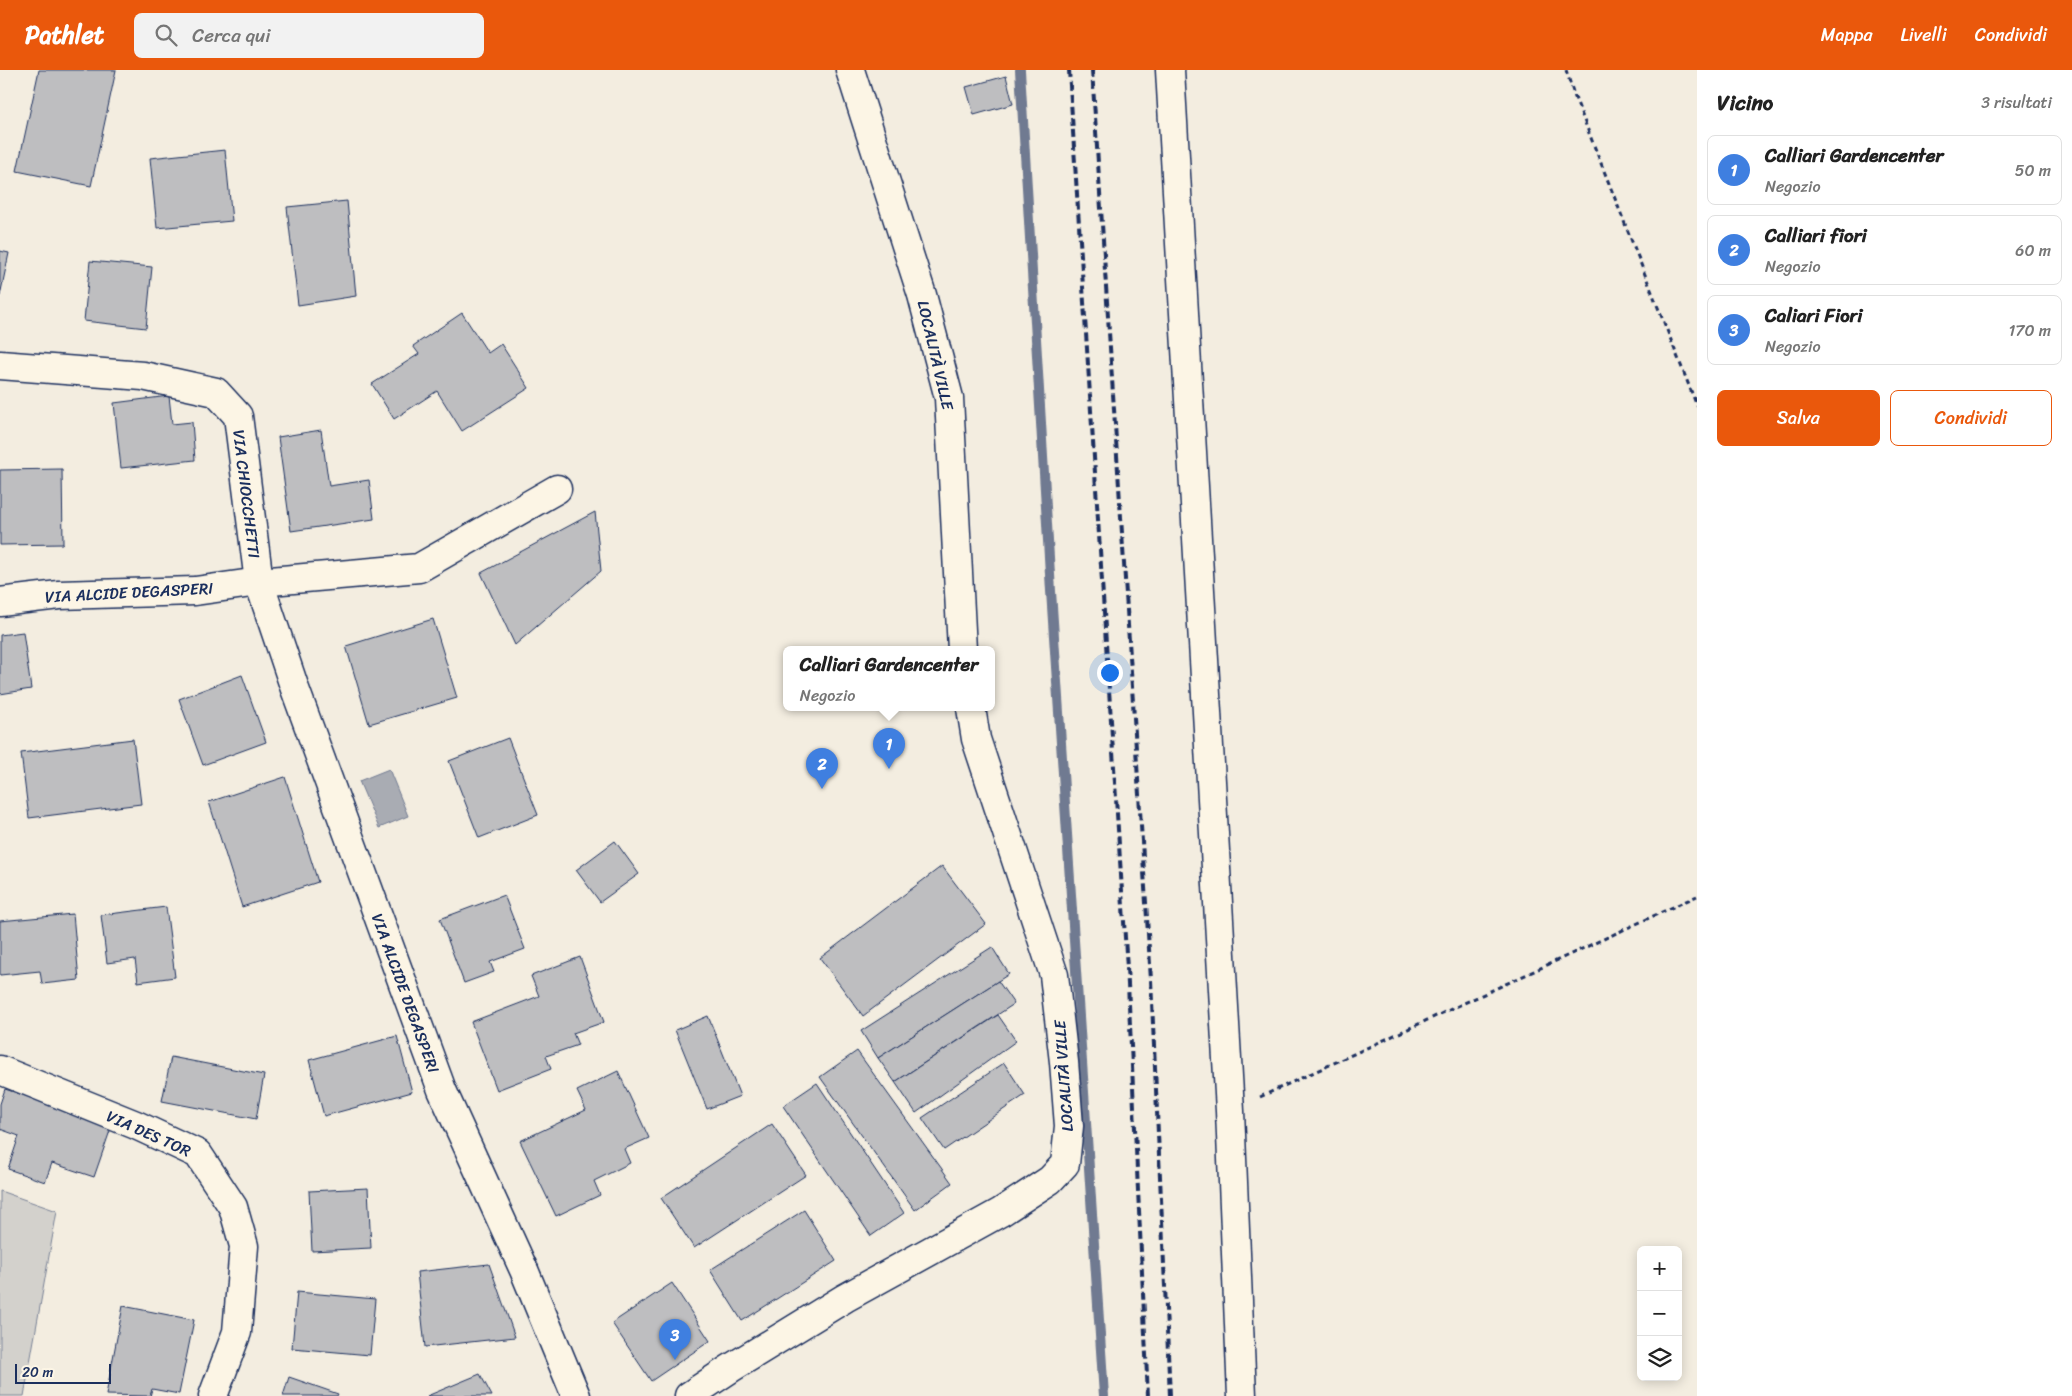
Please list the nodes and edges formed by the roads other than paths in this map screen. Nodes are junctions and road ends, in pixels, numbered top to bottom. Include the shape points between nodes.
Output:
1 (850, 70) edge
2 (1170, 70) edge
3 (0, 365) edge
4 (557, 489) dead end
5 (259, 582) junction
6 (0, 602) edge
7 (962, 646) edge
8 (971, 711) edge
9 (0, 1070) edge
10 (213, 1396) edge
11 (576, 1396) edge
12 (689, 1396) edge
13 (1242, 1396) edge

1 - 7 street, LOCALITÀ VILLE via 922,295 949,398
2 - 13 street via 1230,1111
3 - 5 street, VIA CHIOCCHETTI via 143,376 216,392 238,416
4 - 5 street, VIA ALCIDE DEGASPERI via 419,568
5 - 6 street, VIA ALCIDE DEGASPERI via 195,591 59,595
5 - 11 street, VIA ALCIDE DEGASPERI via 298,698 442,1090 524,1270
8 - 12 street, LOCALITÀ VILLE via 976,739 1054,976 1069,1126 1065,1164 1050,1180 1001,1212 845,1298
9 - 10 street, VIA DES TOR via 198,1154 233,1207 244,1246 237,1332

